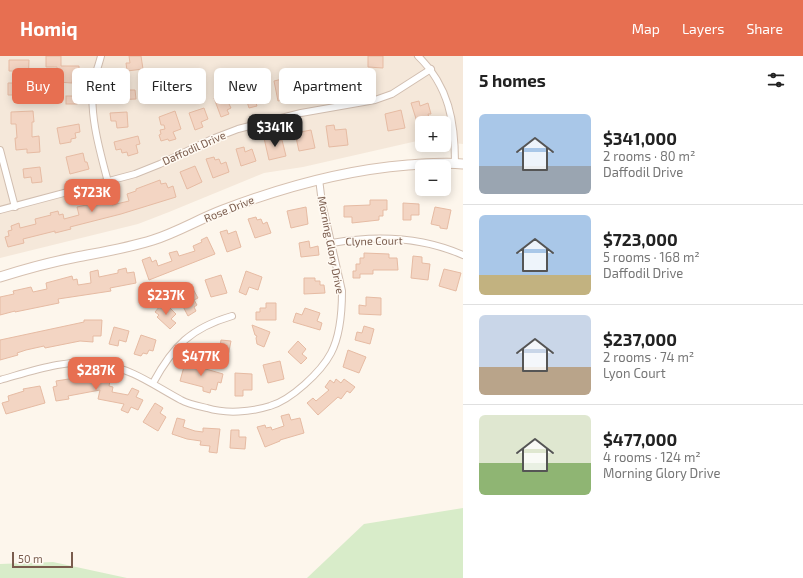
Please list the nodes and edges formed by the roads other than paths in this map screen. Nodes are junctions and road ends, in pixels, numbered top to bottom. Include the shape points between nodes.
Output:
1 (101, 56) edge
2 (418, 56) edge
3 (431, 69) junction
4 (0, 150) edge
5 (459, 163) edge
6 (319, 179) junction
7 (108, 182) junction
8 (15, 207) junction
9 (0, 210) edge
10 (332, 243) junction
11 (463, 255) edge
12 (0, 276) edge
13 (232, 316) dead end
14 (0, 380) edge
15 (153, 383) junction

1 - 7 street via 94,81 93,97 98,146
2 - 3 street
3 - 5 street via 442,87 452,118
3 - 7 street, Daffodil Drive via 386,96 238,129 160,164
4 - 8 street
5 - 6 main road, Rose Drive via 391,167
6 - 10 street, Morning Glory Drive
6 - 12 main road, Rose Drive via 221,210 174,233 130,247
7 - 8 street, Daffodil Drive
8 - 9 street, Daffodil Drive
10 - 11 street, Clyne Court via 415,240
10 - 15 street, Morning Glory Drive via 342,291 335,341 331,353 316,373 295,392 271,406 231,411 209,409 182,400
13 - 15 street via 212,322 183,341 161,368
14 - 15 street, Morning Glory Drive via 80,362 122,368

